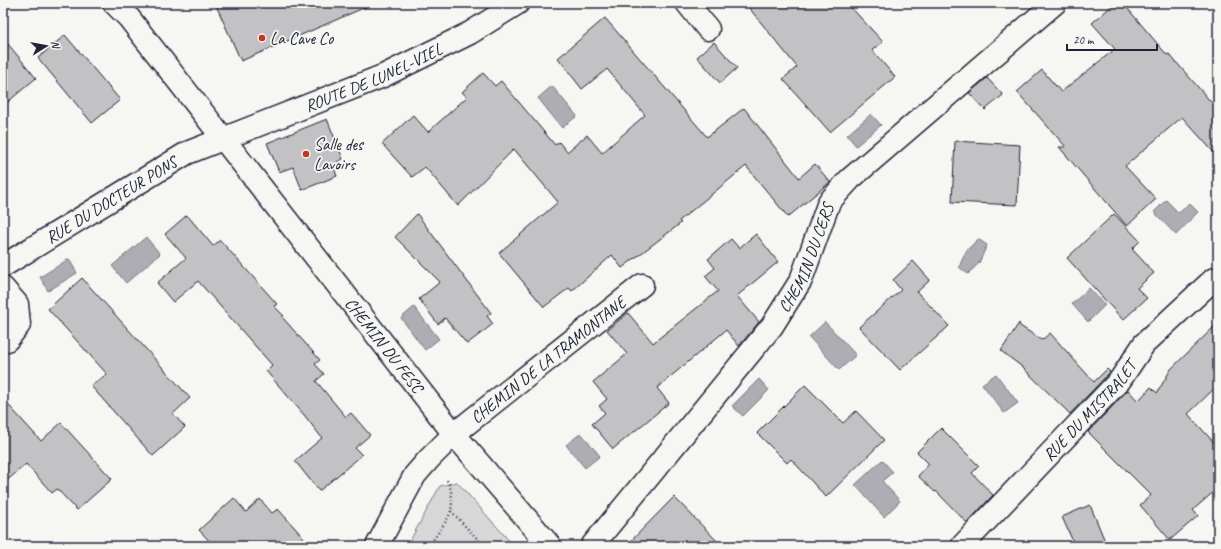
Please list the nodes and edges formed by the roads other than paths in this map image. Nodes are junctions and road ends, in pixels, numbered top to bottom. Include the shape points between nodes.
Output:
1 (114, 3) edge
2 (518, 3) edge
3 (687, 3) edge
4 (1055, 3) edge
5 (708, 29) dead end
6 (223, 140) junction
7 (3, 266) edge
8 (1218, 279) edge
9 (642, 285) dead end
10 (3, 288) edge
11 (3, 341) edge
12 (454, 434) junction
13 (377, 546) edge
14 (550, 546) edge
15 (592, 546) edge
16 (962, 546) edge

1 - 6 street, CHEMIN DU FESC via 129,18
2 - 6 street, ROUTE DE LUNEL-VIEL via 470,33 384,76
3 - 5 street
4 - 15 street, CHEMIN DU CERS via 850,179 829,202 801,280 772,326
6 - 7 street, RUE DU DOCTEUR PONS via 187,154
6 - 12 street, CHEMIN DU FESC
8 - 16 street, RUE DU MISTRALET via 1214,279 1144,344 1120,380
9 - 12 street, CHEMIN DE LA TRAMONTANE
10 - 11 street via 17,304 19,325 7,340
12 - 13 street, CHEMIN DE LA TRAMONTANE via 416,475
12 - 14 street, CHEMIN DU FESC

